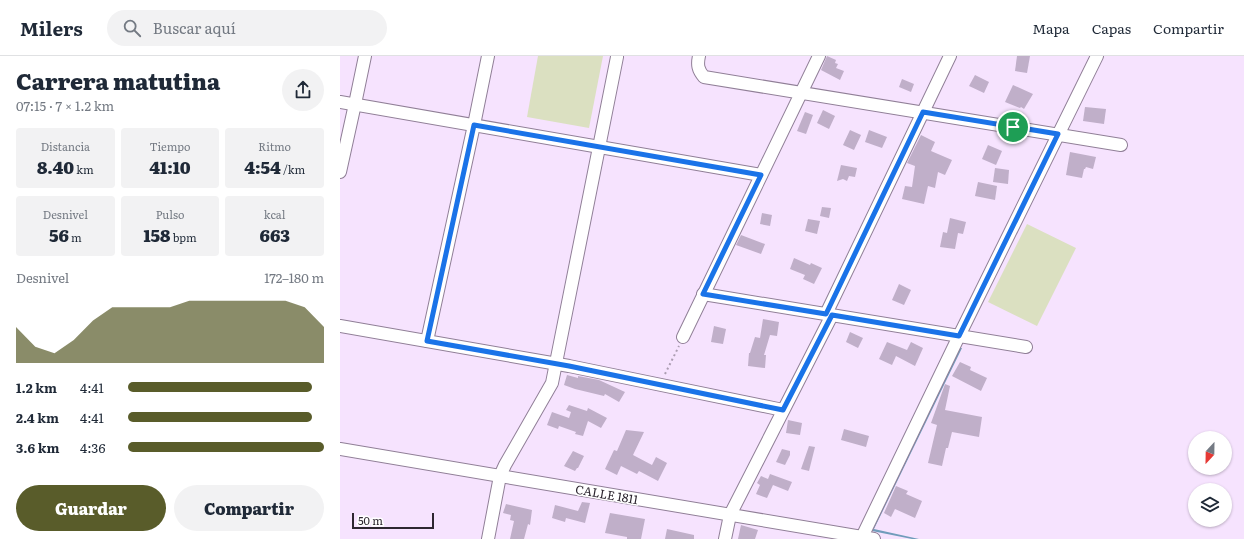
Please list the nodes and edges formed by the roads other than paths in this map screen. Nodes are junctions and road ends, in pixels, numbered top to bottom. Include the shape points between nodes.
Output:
1 (365, 56) edge
2 (488, 56) edge
3 (699, 56) edge
4 (819, 56) edge
5 (950, 56) edge
6 (1097, 56) edge
7 (617, 57) edge
8 (801, 93) junction
9 (340, 102) edge
10 (355, 104) junction
11 (923, 112) junction
12 (474, 125) junction
13 (1058, 134) junction
14 (1122, 145) dead end
15 (599, 147) junction
16 (340, 172) edge
17 (761, 175) junction
18 (703, 294) junction
19 (829, 315) junction
20 (340, 326) edge
21 (959, 336) junction
22 (683, 337) road end
23 (427, 341) junction
24 (1026, 348) dead end
25 (555, 363) junction
26 (783, 410) junction
27 (340, 449) edge
28 (500, 476) junction
29 (730, 515) junction
30 (862, 537) junction
31 (488, 539) edge
32 (725, 539) edge
33 (874, 539) edge

1 - 10 street
2 - 12 street
3 - 8 street via 699,71 704,77
4 - 8 street
5 - 11 street
6 - 13 street
7 - 15 street
8 - 11 street
8 - 17 street
9 - 10 street
10 - 12 street
10 - 16 street
11 - 13 street
11 - 19 street
12 - 15 street
12 - 23 street
13 - 14 street
13 - 21 street
15 - 17 street
15 - 25 street
17 - 18 street
18 - 19 street
18 - 22 street
19 - 21 street
19 - 26 street
20 - 23 street
21 - 24 street
21 - 30 street
23 - 25 street
25 - 26 street
25 - 28 street via 552,383 547,394
26 - 29 street
27 - 28 street, CALLE 1811
28 - 29 street, CALLE 1811
28 - 31 street
29 - 30 street, CALLE 1811
29 - 32 street
30 - 33 street, CALLE 1811

